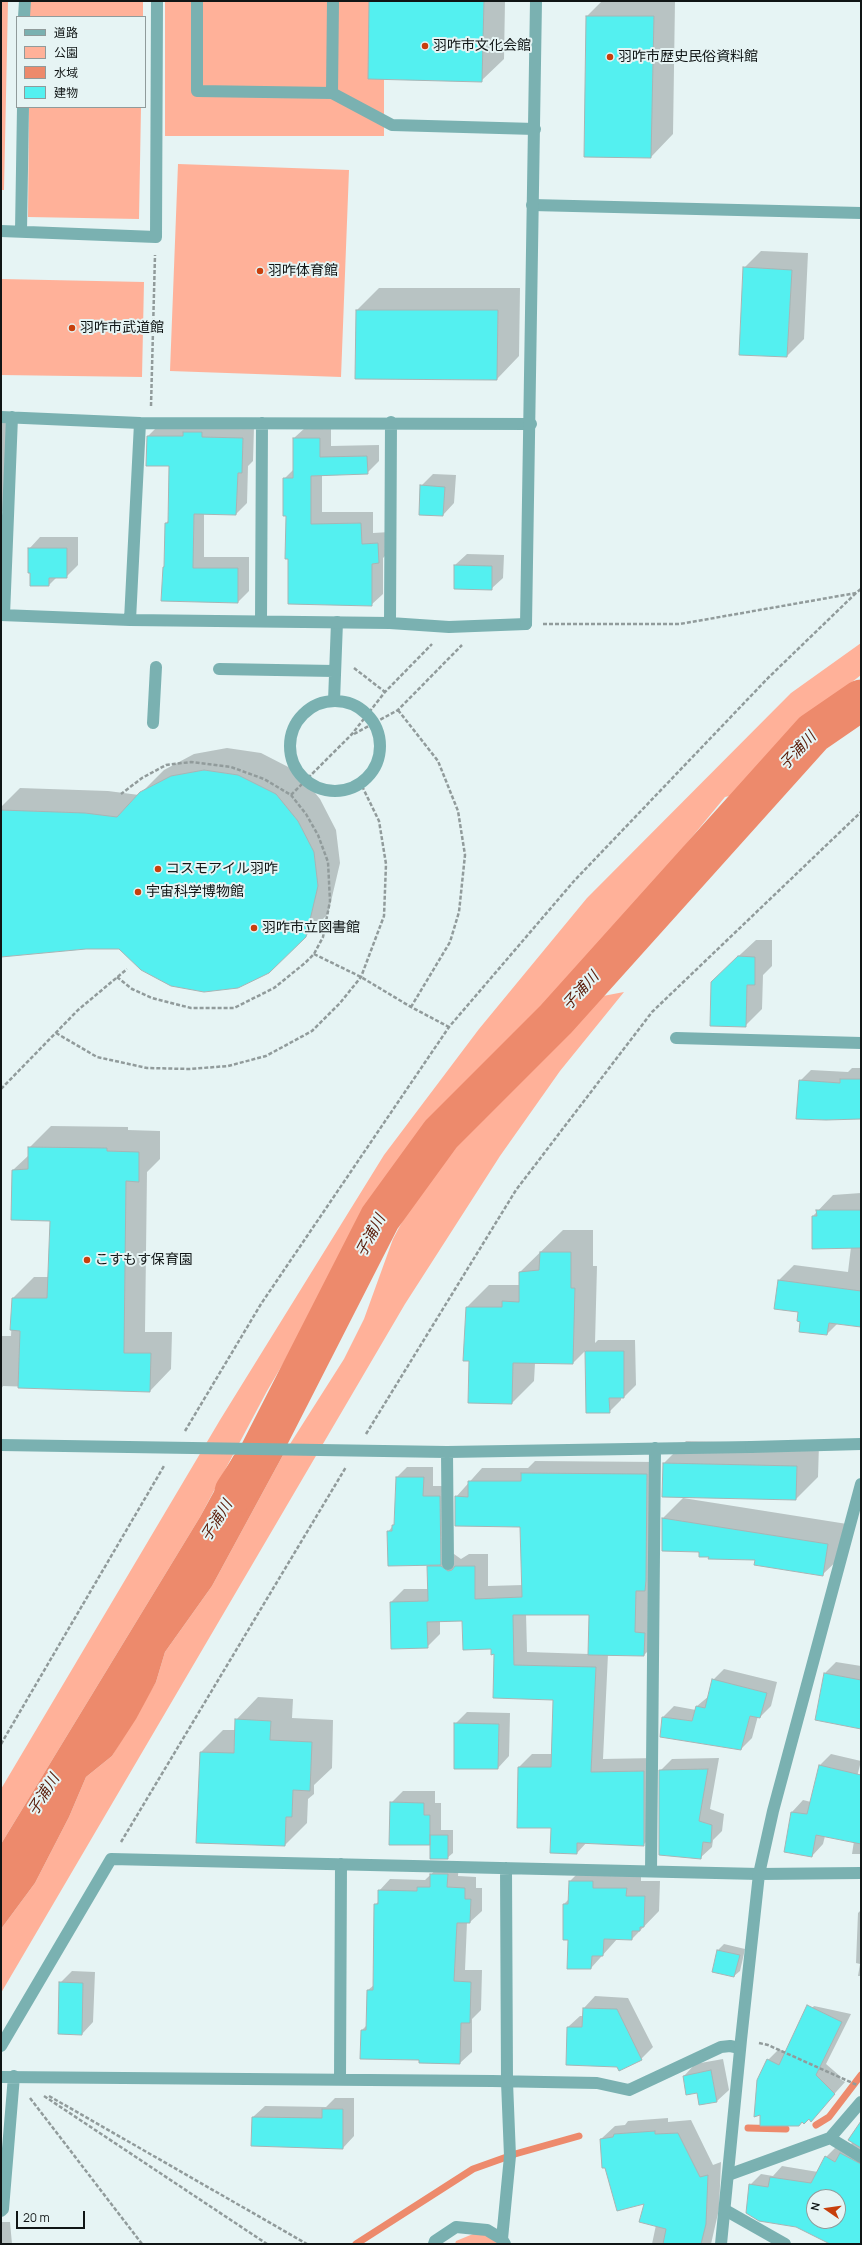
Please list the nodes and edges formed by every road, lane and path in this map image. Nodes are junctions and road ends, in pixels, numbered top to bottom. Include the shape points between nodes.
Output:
1 (24, 1) edge
2 (157, 1) edge
3 (197, 1) edge
4 (333, 1) edge
5 (536, 1) edge
6 (24, 16) edge
7 (332, 93) junction
8 (23, 108) edge
9 (535, 129) junction
10 (532, 205) junction
11 (861, 212) edge
12 (1, 231) edge
13 (21, 231) junction
14 (156, 237) junction
15 (7, 417) edge
16 (391, 422) junction
17 (145, 423) junction
18 (262, 423) junction
19 (531, 424) junction
20 (861, 589) edge
21 (856, 593) junction
22 (2, 615) edge
23 (130, 620) junction
24 (261, 621) junction
25 (337, 622) junction
26 (390, 623) junction
27 (526, 624) junction
28 (482, 625) junction
29 (449, 627) junction
30 (334, 656) junction
31 (156, 667) dead end
32 (219, 669) dead end
33 (334, 671) junction
34 (385, 692) junction
35 (334, 701) junction
36 (398, 710) junction
37 (371, 718) junction
38 (153, 722) dead end
39 (352, 734) junction
40 (306, 780) junction
41 (361, 784) junction
42 (121, 794) dead end
43 (291, 795) junction
44 (861, 812) edge
45 (314, 954) junction
46 (127, 969) dead end
47 (117, 977) junction
48 (361, 977) junction
49 (411, 1008) junction
50 (449, 1026) junction
51 (56, 1033) junction
52 (676, 1038) dead end
53 (861, 1043) edge
54 (1, 1089) edge
55 (861, 1444) edge
56 (1, 1445) edge
57 (655, 1448) junction
58 (179, 1449) junction
59 (355, 1451) junction
60 (447, 1452) junction
61 (861, 1484) edge
62 (448, 1564) dead end
63 (1, 1744) edge
64 (111, 1860) junction
65 (341, 1864) junction
66 (506, 1868) junction
67 (651, 1871) junction
68 (861, 1873) edge
69 (760, 1874) junction
70 (740, 2044) junction
71 (1, 2046) edge
72 (14, 2076) junction
73 (1, 2077) edge
74 (340, 2079) junction
75 (507, 2082) junction
76 (859, 2085) dead end
77 (861, 2102) edge
78 (830, 2138) junction
79 (861, 2157) edge
80 (728, 2175) junction
81 (725, 2210) junction
82 (1, 2211) edge
83 (504, 2242) edge
84 (142, 2244) edge
85 (267, 2244) edge
86 (307, 2244) edge
87 (434, 2244) edge
88 (721, 2244) edge
89 (785, 2244) edge

1 - 6 street
2 - 14 street
3 - 7 street via 197,91
4 - 7 street
5 - 9 street
7 - 9 street via 392,125
8 - 13 street
9 - 10 street
10 - 11 street
10 - 19 street
12 - 13 street
13 - 14 street
14 - 17 path
15 - 17 street
15 - 22 street
16 - 18 street
16 - 19 street
16 - 26 street
17 - 18 street
17 - 23 street
18 - 24 street
19 - 27 street
20 - 21 path
21 - 27 path via 680,624
21 - 50 path via 768,678 574,881
22 - 23 street
23 - 24 street
24 - 25 street
25 - 26 street
25 - 30 street
26 - 29 street
27 - 28 street
28 - 29 street
28 - 36 path
29 - 34 path
30 - 33 street
30 - 34 path
31 - 38 street
32 - 33 street
33 - 35 street
34 - 37 path
35 - 37 street via 352,704
35 - 40 street via 320,704 307,711 297,722 291,736 290,751 294,765
36 - 37 path
36 - 49 path via 438,761 458,811 465,855 459,912 450,942
37 - 39 path
37 - 39 path
37 - 41 street via 380,742 380,754 370,776
39 - 40 path
40 - 41 street via 324,791 337,792
40 - 43 path
41 - 48 path via 379,821 386,864 384,916
42 - 43 path via 142,778 166,765 191,762 231,766 264,779
43 - 45 path via 318,835 328,862 330,901 323,937
44 - 59 path via 652,1012 516,1190
45 - 47 path via 274,988 234,1008 191,1008 152,998 132,990
45 - 48 path
46 - 47 path
47 - 51 path via 78,1010
48 - 49 path
48 - 51 path via 312,1031 266,1056 228,1066 190,1069 147,1068 97,1057
49 - 50 path
50 - 58 path via 261,1304
51 - 54 path
52 - 53 street
55 - 57 street
56 - 58 street
57 - 60 street
57 - 67 street
58 - 59 street
58 - 63 path
59 - 60 street
59 - 64 path via 316,1522
60 - 62 street
61 - 69 street via 773,1811
64 - 65 street
64 - 71 street
65 - 66 street
65 - 74 street
66 - 67 street
66 - 75 street
67 - 69 street
68 - 69 street
69 - 70 street
70 - 75 street via 721,2047 629,2090 597,2083
70 - 76 path via 768,2045
70 - 80 street
72 - 73 street
72 - 74 street
72 - 82 street
72 - 84 path
74 - 75 street
75 - 83 street via 510,2156
77 - 78 street
78 - 79 street
78 - 80 street
80 - 81 street
81 - 88 street
81 - 89 street
83 - 87 street via 487,2230 456,2227
85 - 86 path via 40,2092

